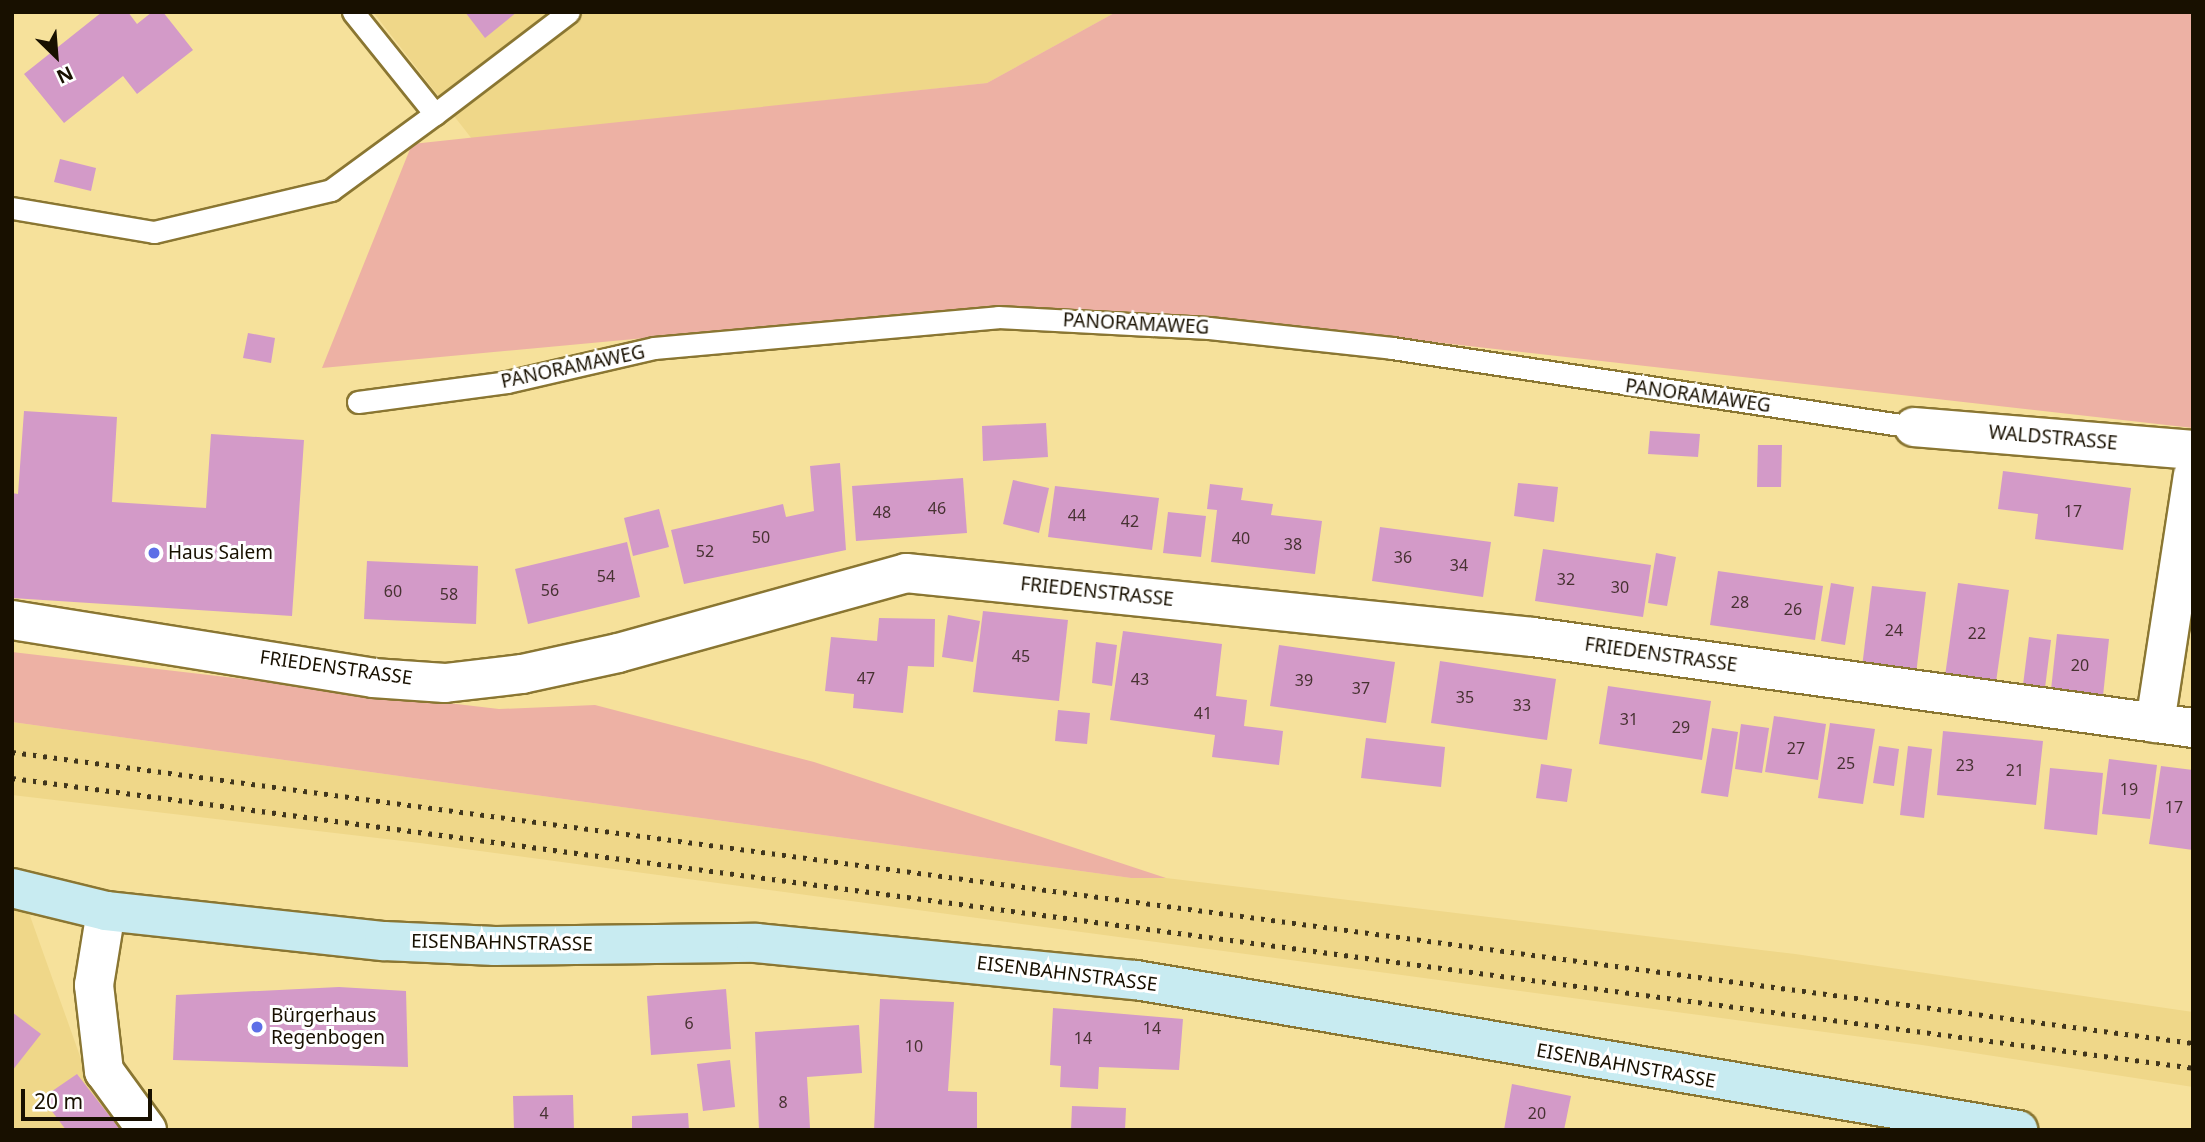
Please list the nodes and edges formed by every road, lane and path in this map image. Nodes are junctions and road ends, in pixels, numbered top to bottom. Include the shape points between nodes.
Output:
1 (353, 12) edge
2 (569, 12) edge
3 (435, 114) junction
4 (12, 208) edge
5 (358, 402) dead end
6 (1914, 427) joint
7 (2193, 450) edge
8 (2193, 476) edge
9 (12, 620) edge
10 (2155, 723) junction
11 (2193, 728) edge
12 (12, 888) edge
13 (106, 911) junction
14 (147, 1130) edge
15 (2018, 1130) edge

1 - 3 lane
2 - 3 lane
3 - 4 lane via 331,190 154,232
5 - 6 lane, PANORAMAWEG via 507,382 654,348 998,317 1209,328 1392,348
6 - 7 street, WALDSTRASSE
8 - 10 street
9 - 10 street, FRIEDENSTRASSE via 373,678 445,682 522,674 906,573 1533,637
10 - 11 street, FRIEDENSTRASSE
12 - 13 main road, EISENBAHNSTRASSE
13 - 14 street via 94,985 104,1071
13 - 15 main road, EISENBAHNSTRASSE via 384,941 756,943 1136,980

